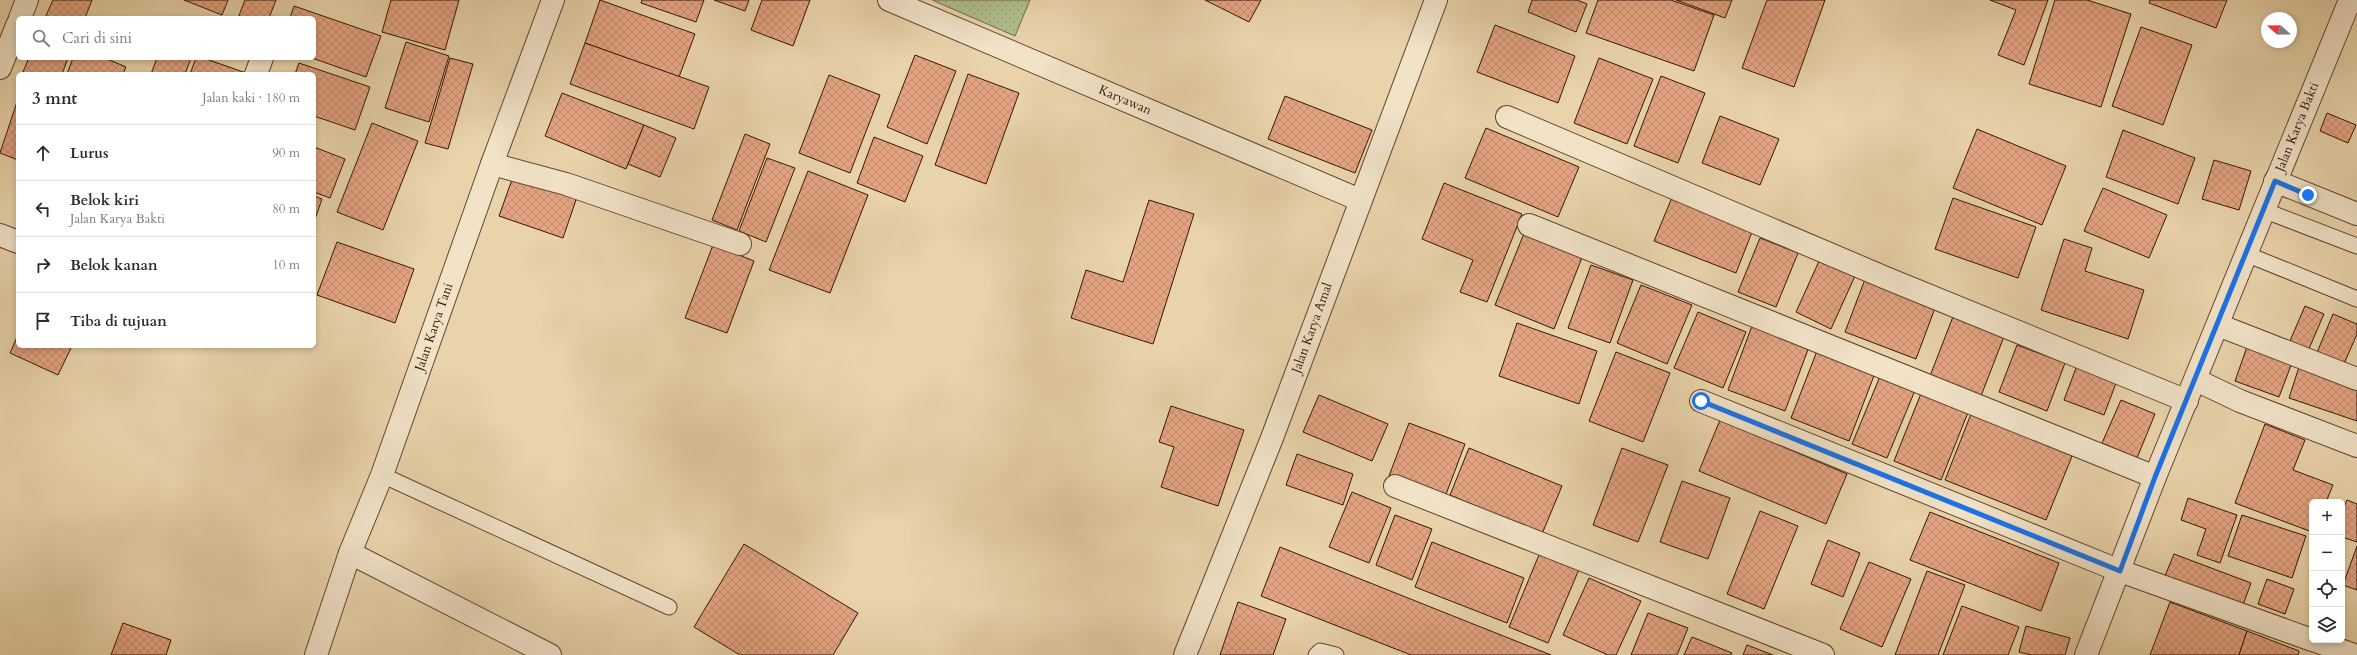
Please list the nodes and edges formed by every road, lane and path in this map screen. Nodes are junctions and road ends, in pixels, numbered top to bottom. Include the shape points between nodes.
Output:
1 (27, 0) edge
2 (553, 0) edge
3 (889, 0) edge
4 (1436, 0) edge
5 (2350, 0) edge
6 (21, 16) edge
7 (16, 27) edge
8 (261, 60) edge
9 (0, 68) edge
10 (257, 72) edge
11 (1507, 117) dead end
12 (492, 164) junction
13 (2275, 181) junction
14 (1360, 200) junction
15 (2263, 210) junction
16 (2357, 214) edge
17 (1529, 225) dead end
18 (0, 235) edge
19 (16, 241) edge
20 (740, 244) dead end
21 (2357, 246) edge
22 (2246, 254) junction
23 (2357, 299) edge
24 (2218, 324) junction
25 (2357, 379) edge
26 (2196, 380) junction
27 (1701, 401) dead end
28 (2187, 401) junction
29 (2357, 446) edge
30 (382, 475) junction
31 (2155, 477) junction
32 (1395, 486) dead end
33 (350, 553) junction
34 (2120, 571) junction
35 (669, 607) dead end
36 (2309, 639) edge
37 (2320, 643) edge
38 (316, 655) edge
39 (550, 655) edge
40 (1185, 655) edge
41 (1316, 655) edge
42 (1336, 655) edge
43 (1823, 655) edge
44 (2086, 655) edge
45 (2354, 655) edge

1 - 6 street
2 - 12 street, Jalan Karya Tani
3 - 14 street, Karyawan
4 - 14 street, Jalan Karya Amal
5 - 13 street, Jalan Karya Bakti
7 - 9 street
8 - 10 street
11 - 28 street via 1886,278
12 - 20 street via 566,184
12 - 30 street, Jalan Karya Tani
13 - 15 street, Jalan Karya Bakti
13 - 16 street
14 - 40 street, Jalan Karya Amal via 1272,438
15 - 21 lane
15 - 22 street, Jalan Karya Bakti
17 - 31 street
18 - 19 street
22 - 23 lane
22 - 24 street, Jalan Karya Bakti
24 - 25 street
24 - 26 street, Jalan Karya Bakti
26 - 28 street, Jalan Karya Bakti
26 - 29 street via 2240,401
27 - 34 street
28 - 31 street, Jalan Karya Bakti
30 - 33 street, Jalan Karya Tani
30 - 35 lane
31 - 34 street, Jalan Karya Bakti
32 - 43 street
33 - 38 street, Jalan Karya Tani
33 - 39 street
34 - 36 street
34 - 44 street, Jalan Karya Bakti
37 - 45 street
41 - 42 lane via 1320,651

